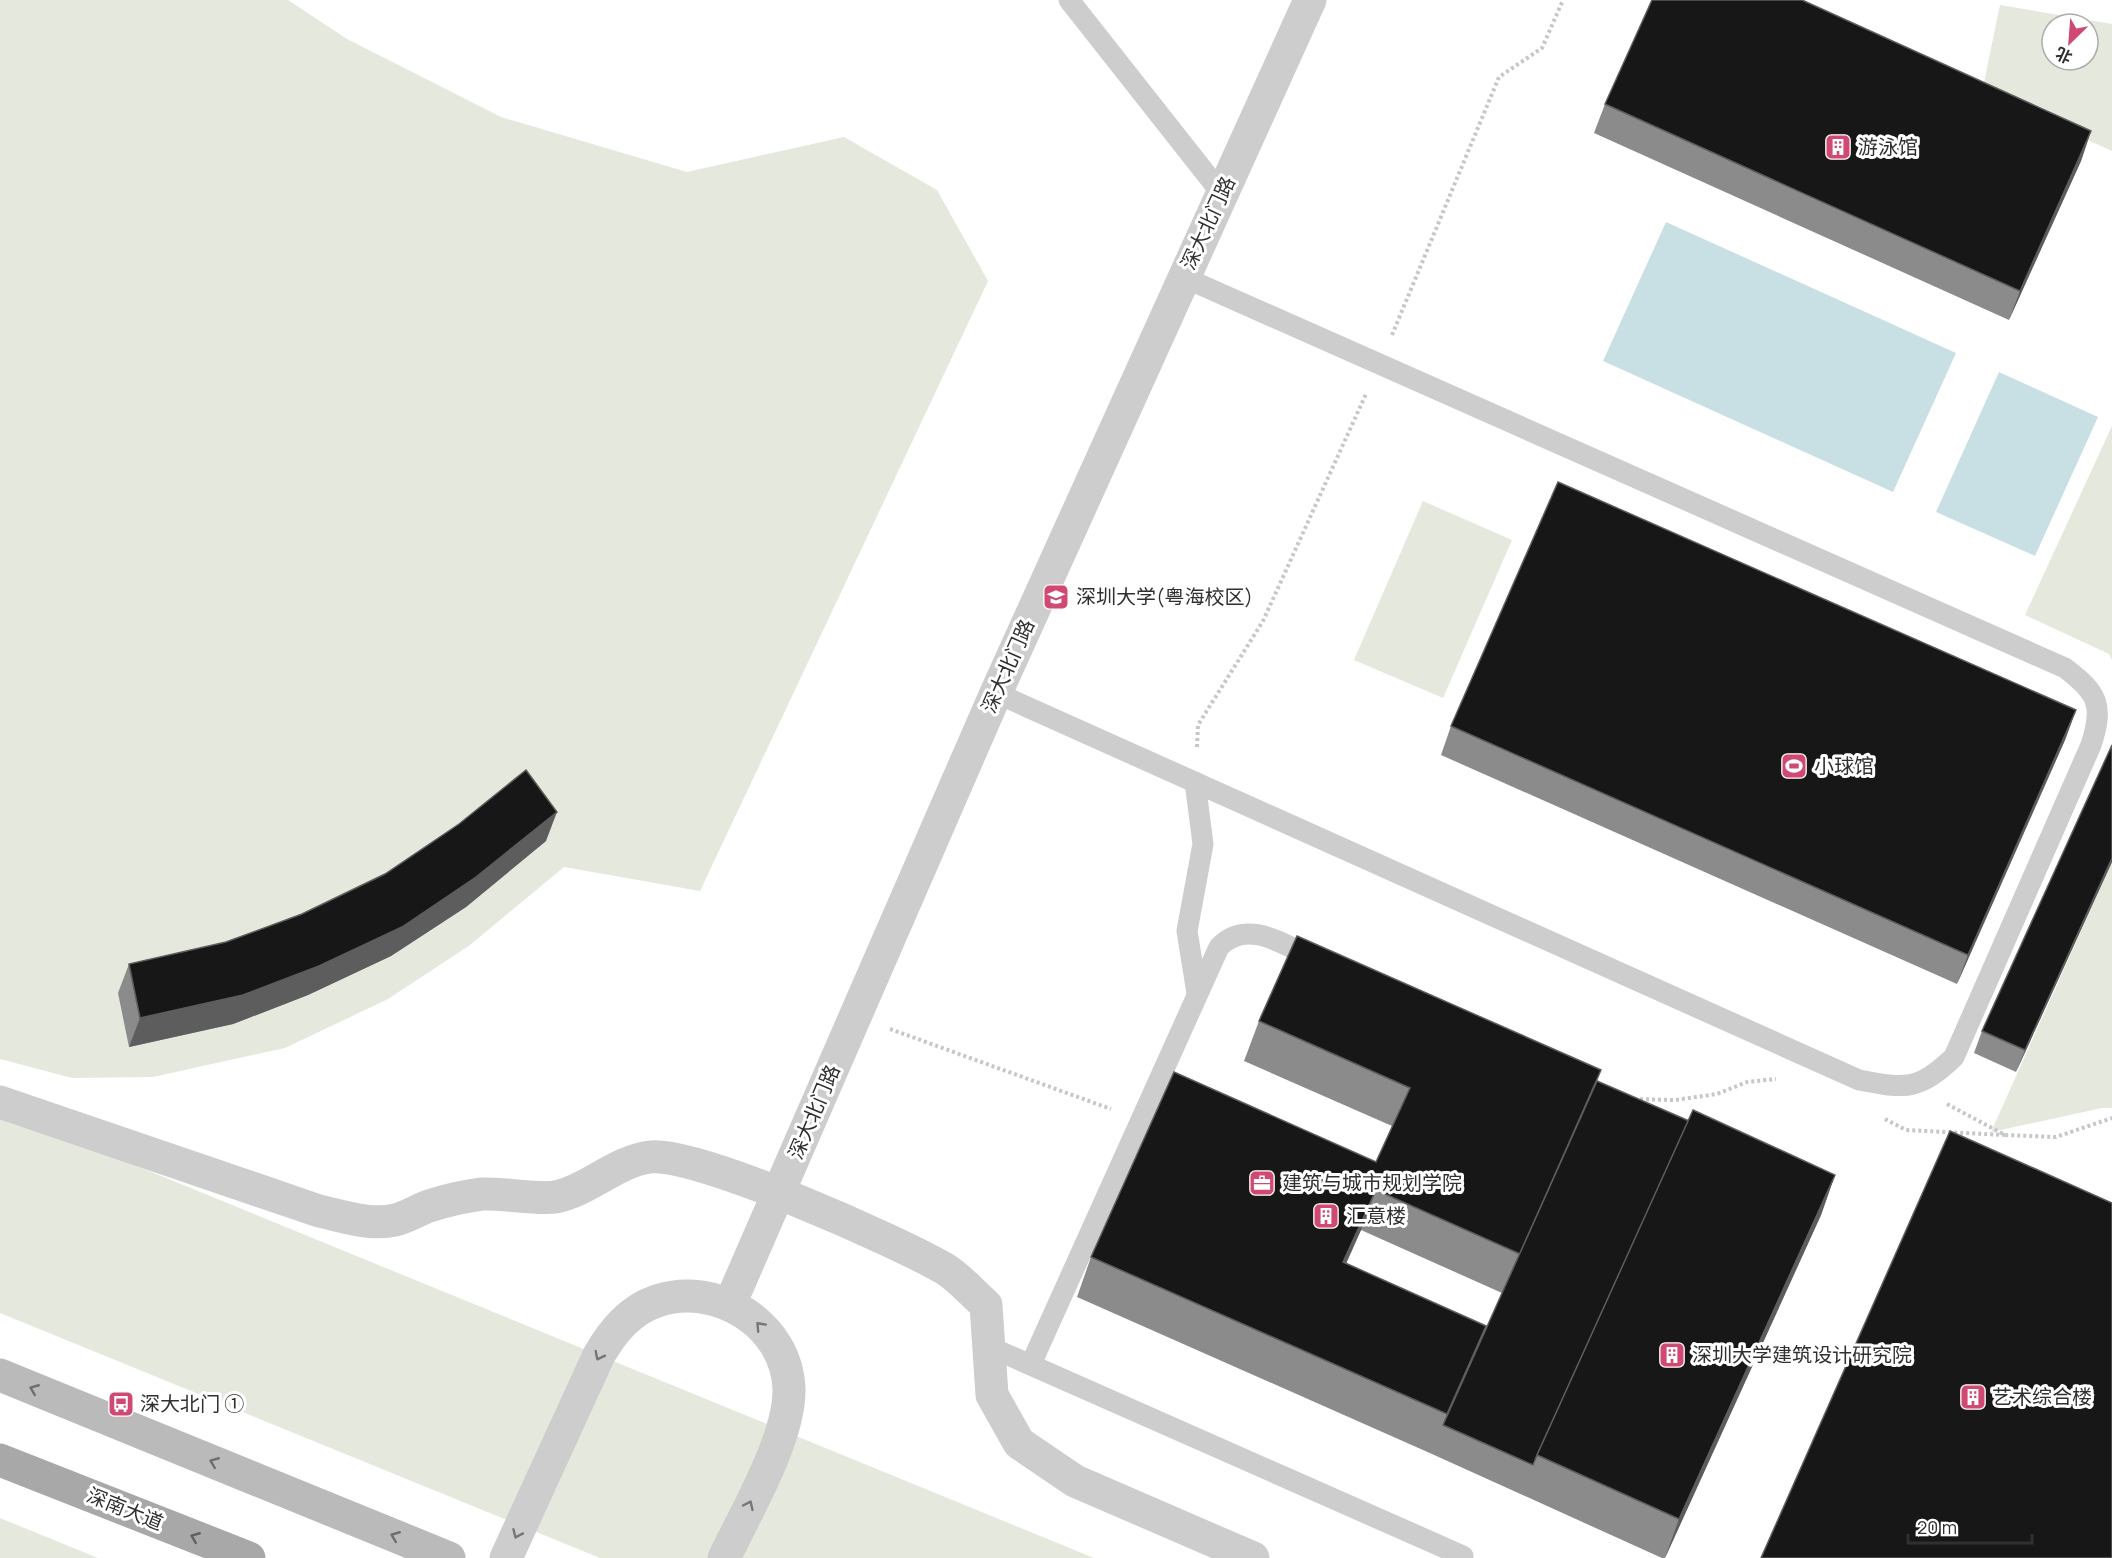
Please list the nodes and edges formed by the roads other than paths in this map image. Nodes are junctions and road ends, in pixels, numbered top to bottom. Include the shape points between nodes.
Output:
1 (1069, 0) edge
2 (1310, 0) edge
3 (1222, 194) junction
4 (1183, 277) junction
5 (996, 693) junction
6 (1195, 782) junction
7 (1337, 969) edge
8 (1197, 993) junction
9 (0, 1102) edge
10 (778, 1193) junction
11 (730, 1304) junction
12 (990, 1347) junction
13 (1031, 1364) junction
14 (0, 1375) edge
15 (0, 1460) edge
16 (1463, 1556) dead end
17 (249, 1558) edge
18 (449, 1558) edge
19 (506, 1558) edge
20 (724, 1558) edge
21 (1253, 1558) edge

1 - 3 lane
2 - 3 street, 深大北门路
3 - 4 street, 深大北门路
4 - 5 street, 深大北门路
4 - 6 lane via 2065,668 2084,682 2097,700 2098,722 2091,746 1954,1057 1935,1076 1914,1086 1858,1080
5 - 6 lane
5 - 10 street, 深大北门路
6 - 8 lane via 1203,844 1187,931
7 - 8 lane via 1245,932 1230,936 1219,946
8 - 13 lane
9 - 10 street via 319,1211 356,1220 394,1220 429,1206 481,1194 553,1198 584,1188 620,1165 651,1157 681,1159
10 - 11 street, 深大北门路
10 - 12 street via 947,1270 986,1305
11 -> 19 street via 703,1296 657,1301 631,1314 612,1333
20 -> 11 street via 779,1439 788,1411 789,1386 783,1361 771,1338 752,1317
12 - 13 lane
12 - 21 street via 992,1395 1019,1443 1075,1481
13 - 16 lane
18 -> 14 main road
17 -> 15 main road, 深南大道

